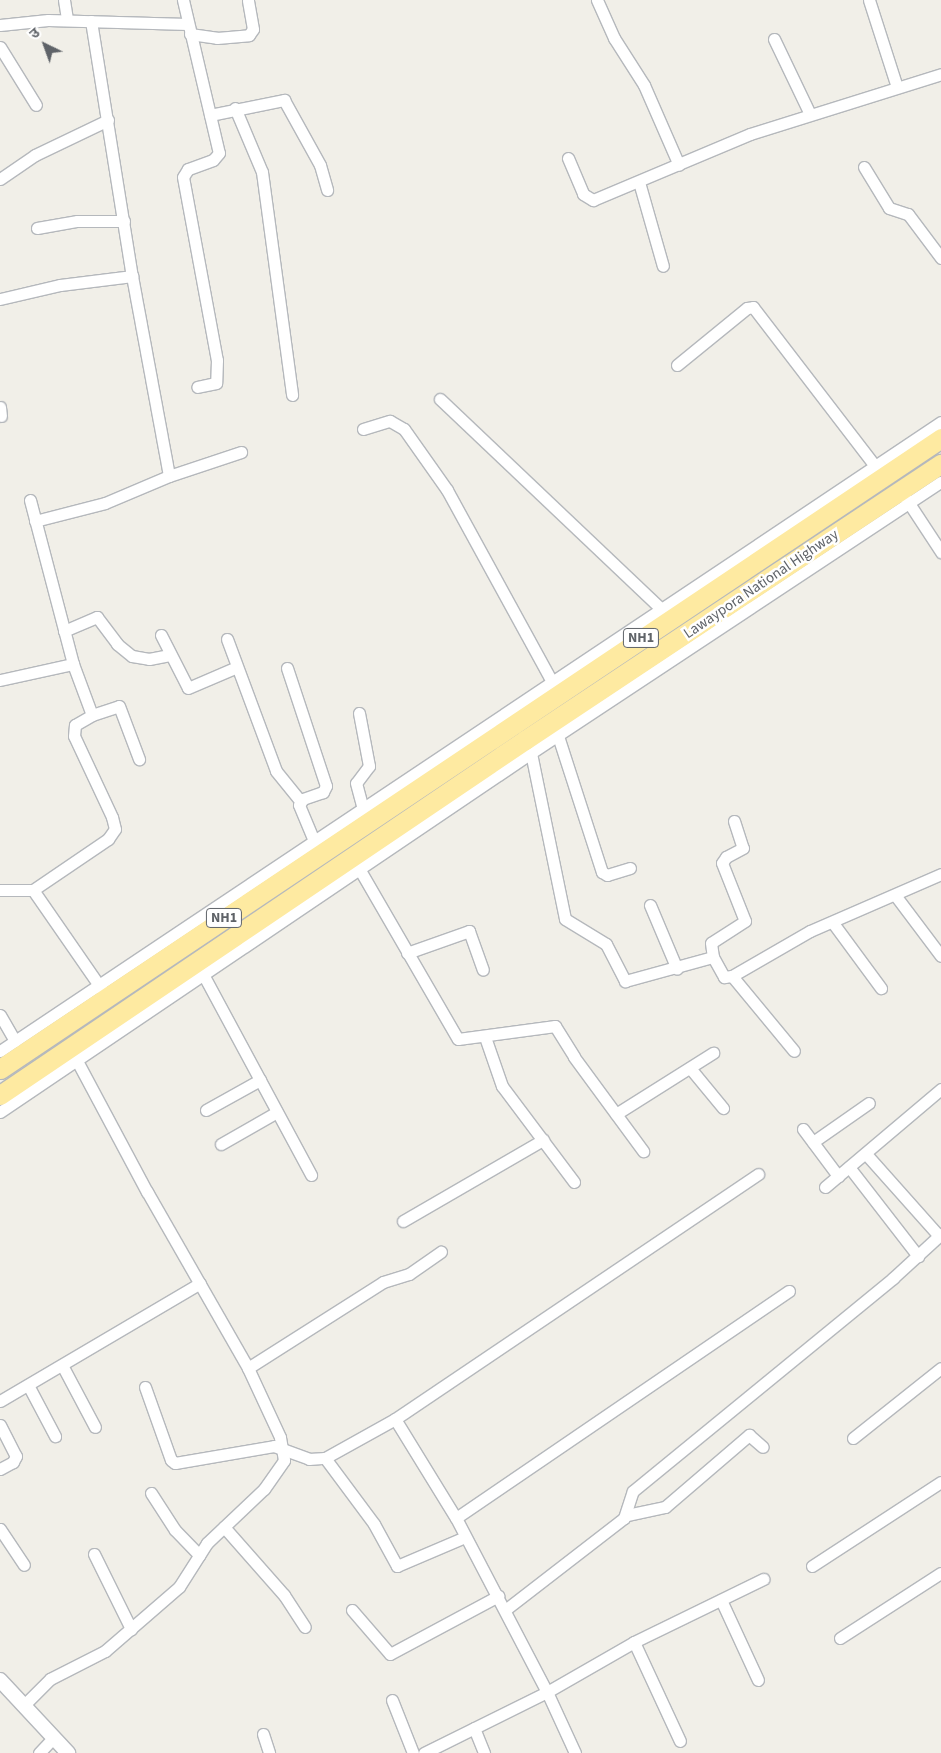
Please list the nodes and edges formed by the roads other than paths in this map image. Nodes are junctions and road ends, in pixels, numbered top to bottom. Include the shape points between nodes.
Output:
1 (64, 0) edge
2 (183, 0) edge
3 (248, 0) edge
4 (597, 0) edge
5 (869, 0) edge
6 (66, 20) junction
7 (91, 21) junction
8 (0, 25) edge
9 (189, 29) junction
10 (774, 39) dead end
11 (0, 47) edge
12 (941, 74) edge
13 (898, 87) junction
14 (36, 105) dead end
15 (235, 108) junction
16 (810, 114) junction
17 (210, 115) junction
18 (108, 120) junction
19 (568, 158) dead end
20 (679, 165) junction
21 (864, 167) dead end
22 (0, 179) edge
23 (639, 182) junction
24 (327, 190) dead end
25 (124, 221) junction
26 (37, 228) dead end
27 (941, 258) edge
28 (663, 266) dead end
29 (132, 276) junction
30 (0, 299) edge
31 (677, 365) dead end
32 (197, 387) dead end
33 (292, 395) dead end
34 (440, 399) dead end
35 (941, 422) edge
36 (363, 429) dead end
37 (941, 438) edge
38 (241, 452) dead end
39 (941, 464) edge
40 (875, 466) junction
41 (169, 476) junction
42 (941, 482) edge
43 (905, 497) junction
44 (30, 500) dead end
45 (35, 521) junction
46 (941, 552) edge
47 (661, 609) junction
48 (64, 631) junction
49 (161, 635) dead end
50 (227, 639) dead end
51 (170, 654) junction
52 (73, 664) junction
53 (237, 667) junction
54 (287, 668) dead end
55 (0, 680) edge
56 (560, 684) junction
57 (580, 704) junction
58 (359, 713) dead end
59 (92, 714) junction
60 (558, 736) junction
61 (531, 753) junction
62 (139, 759) dead end
63 (300, 801) junction
64 (363, 809) junction
65 (734, 821) dead end
66 (403, 832) junction
67 (317, 848) junction
68 (356, 864) junction
69 (630, 868) dead end
70 (941, 874) edge
71 (0, 890) edge
72 (33, 890) junction
73 (894, 894) junction
74 (650, 905) dead end
75 (833, 922) junction
76 (407, 953) junction
77 (941, 956) edge
78 (712, 957) junction
79 (677, 969) junction
80 (483, 970) dead end
81 (204, 976) junction
82 (732, 976) junction
83 (881, 988) dead end
84 (103, 991) junction
85 (0, 1015) edge
86 (485, 1037) junction
87 (15, 1041) junction
88 (0, 1051) edge
89 (794, 1051) dead end
90 (713, 1053) dead end
91 (74, 1054) junction
92 (690, 1068) junction
93 (0, 1069) edge
94 (260, 1080) junction
95 (941, 1089) edge
96 (0, 1095) edge
97 (869, 1102) dead end
98 (723, 1108) dead end
99 (206, 1110) dead end
100 (0, 1112) edge
101 (277, 1112) junction
102 (616, 1114) junction
103 (803, 1129) dead end
104 (543, 1140) junction
105 (813, 1142) junction
106 (221, 1144) dead end
107 (643, 1151) dead end
108 (866, 1154) junction
109 (849, 1167) junction
110 (758, 1174) dead end
111 (311, 1175) dead end
112 (838, 1176) junction
113 (574, 1182) dead end
114 (825, 1187) dead end
115 (403, 1222) dead end
116 (940, 1235) edge
117 (441, 1252) dead end
118 (918, 1256) junction
119 (200, 1283) junction
120 (789, 1291) dead end
121 (62, 1365) junction
122 (248, 1368) junction
123 (941, 1368) edge
124 (28, 1385) junction
125 (145, 1387) dead end
126 (0, 1401) edge
127 (396, 1419) junction
128 (0, 1425) edge
129 (95, 1427) dead end
130 (55, 1436) dead end
131 (853, 1438) dead end
132 (283, 1446) junction
133 (764, 1447) dead end
134 (326, 1458) junction
135 (0, 1469) edge
136 (941, 1482) edge
137 (152, 1493) dead end
138 (627, 1515) junction
139 (456, 1518) junction
140 (224, 1527) junction
141 (0, 1528) edge
142 (465, 1537) junction
143 (94, 1554) dead end
144 (199, 1555) junction
145 (24, 1565) dead end
146 (812, 1566) dead end
147 (941, 1573) edge
148 (762, 1579) dead end
149 (498, 1596) junction
150 (721, 1600) junction
151 (352, 1610) dead end
152 (504, 1610) junction
153 (305, 1627) dead end
154 (131, 1629) junction
155 (840, 1638) dead end
156 (634, 1642) junction
157 (0, 1680) edge
158 (758, 1680) dead end
159 (547, 1692) junction
160 (392, 1700) dead end
161 (24, 1705) junction
162 (474, 1728) junction
163 (263, 1734) dead end
164 (53, 1738) junction
165 (680, 1741) dead end
166 (39, 1753) edge
167 (68, 1753) edge
168 (270, 1753) edge
169 (413, 1753) edge
170 (424, 1753) edge
171 (484, 1753) edge
172 (576, 1753) edge

1 - 6 street
2 - 9 street
3 - 9 street via 254,29 249,35 217,38
4 - 20 street via 614,38 644,85
5 - 13 street
6 - 7 street
6 - 8 street
7 - 9 street
7 - 18 street
9 - 17 street
10 - 16 street
11 - 14 street
12 - 13 street
13 - 16 street
15 - 17 street
15 - 24 street via 278,100 288,102 320,165
15 - 33 street via 262,172
16 - 20 street via 750,134
17 - 32 street via 217,157 188,169 182,177 217,360 216,383
18 - 22 street via 51,146
18 - 25 street
19 - 23 street via 588,199
20 - 23 street
21 - 27 street via 888,208 908,214
23 - 28 street
25 - 26 street via 77,222
25 - 29 street
29 - 30 street via 60,285
29 - 41 street
31 - 40 street via 747,308 753,307
34 - 47 street
35 - 40 street
36 - 56 street via 390,421 398,424 410,437 448,490
37 - 56 highway, NH1
38 - 41 street
39 - 43 highway, Lawaypora National Highway / NH1
40 - 47 street
41 - 45 street via 105,503
42 - 43 street
43 - 46 street
43 - 57 highway, Lawaypora National Highway / NH1
43 - 60 street
44 - 45 street
45 - 48 street
47 - 56 street
48 - 51 street via 97,617 117,644 132,656 149,659
48 - 52 street
49 - 51 street
50 - 53 street
51 - 53 street via 188,688
52 - 55 street
52 - 59 street
53 - 63 street via 276,771
54 - 63 street via 326,787 323,792
56 - 57 highway
56 - 64 street
56 - 67 highway, NH1
57 - 66 highway, NH1
58 - 64 street via 369,766 356,783
59 - 62 street via 120,707
59 - 72 street via 75,725 74,736 115,829 108,839
60 - 61 street
60 - 69 street via 600,870 606,874
61 - 66 street
61 - 79 street via 565,919 606,944 625,981
63 - 67 street via 301,814
64 - 67 street
65 - 78 street via 743,848 724,858 722,863 745,921 711,943
66 - 68 highway, NH1
67 - 84 highway, NH1
68 - 76 street
68 - 81 street
68 - 91 highway, NH1 via 154,990
70 - 73 street
71 - 72 street
72 - 84 street
73 - 75 street
73 - 77 street
74 - 79 street
75 - 82 street via 800,936
75 - 83 street
76 - 80 street via 469,931
76 - 86 street via 458,1039
78 - 79 street
78 - 82 street via 721,974
81 - 91 street
81 - 94 street
82 - 89 street
84 - 87 street
84 - 93 highway, NH1
85 - 87 street
86 - 102 street via 556,1026 574,1058
86 - 104 street via 502,1086
87 - 88 street
90 - 92 street
91 - 96 highway, NH1
91 - 100 street
91 - 119 street via 147,1192
92 - 98 street
92 - 102 street
94 - 99 street
94 - 101 street
95 - 108 street
97 - 105 street
101 - 106 street
101 - 111 street
102 - 107 street
103 - 105 street
104 - 113 street
104 - 115 street
105 - 112 street
108 - 109 street
108 - 116 street
109 - 112 street
109 - 118 street
110 - 127 street
112 - 114 street
116 - 118 street
117 - 122 street via 409,1274 383,1282
118 - 138 street via 633,1491
119 - 121 street
119 - 122 street
120 - 139 street
121 - 124 street
121 - 129 street
122 - 132 street
123 - 131 street
124 - 126 street
124 - 130 street
125 - 132 street via 176,1463
127 - 134 street
127 - 139 street
128 - 135 street via 16,1458
132 - 134 street via 309,1459
132 - 140 street via 284,1460 272,1480
133 - 138 street via 749,1435 665,1507
134 - 142 street via 374,1524 397,1566
136 - 146 street
137 - 144 street via 175,1530
138 - 152 street
139 - 142 street
140 - 144 street
140 - 153 street via 284,1595
141 - 145 street
142 - 149 street
143 - 154 street
144 - 154 street via 179,1588
147 - 155 street
148 - 150 street
149 - 151 street via 390,1654
149 - 152 street
150 - 156 street
150 - 158 street
152 - 159 street
154 - 161 street via 105,1651 50,1679
156 - 159 street
156 - 165 street
157 - 161 street
159 - 162 street
159 - 172 street
160 - 169 street
161 - 164 street
162 - 170 street
162 - 171 street
163 - 168 street
164 - 166 street
164 - 167 street

